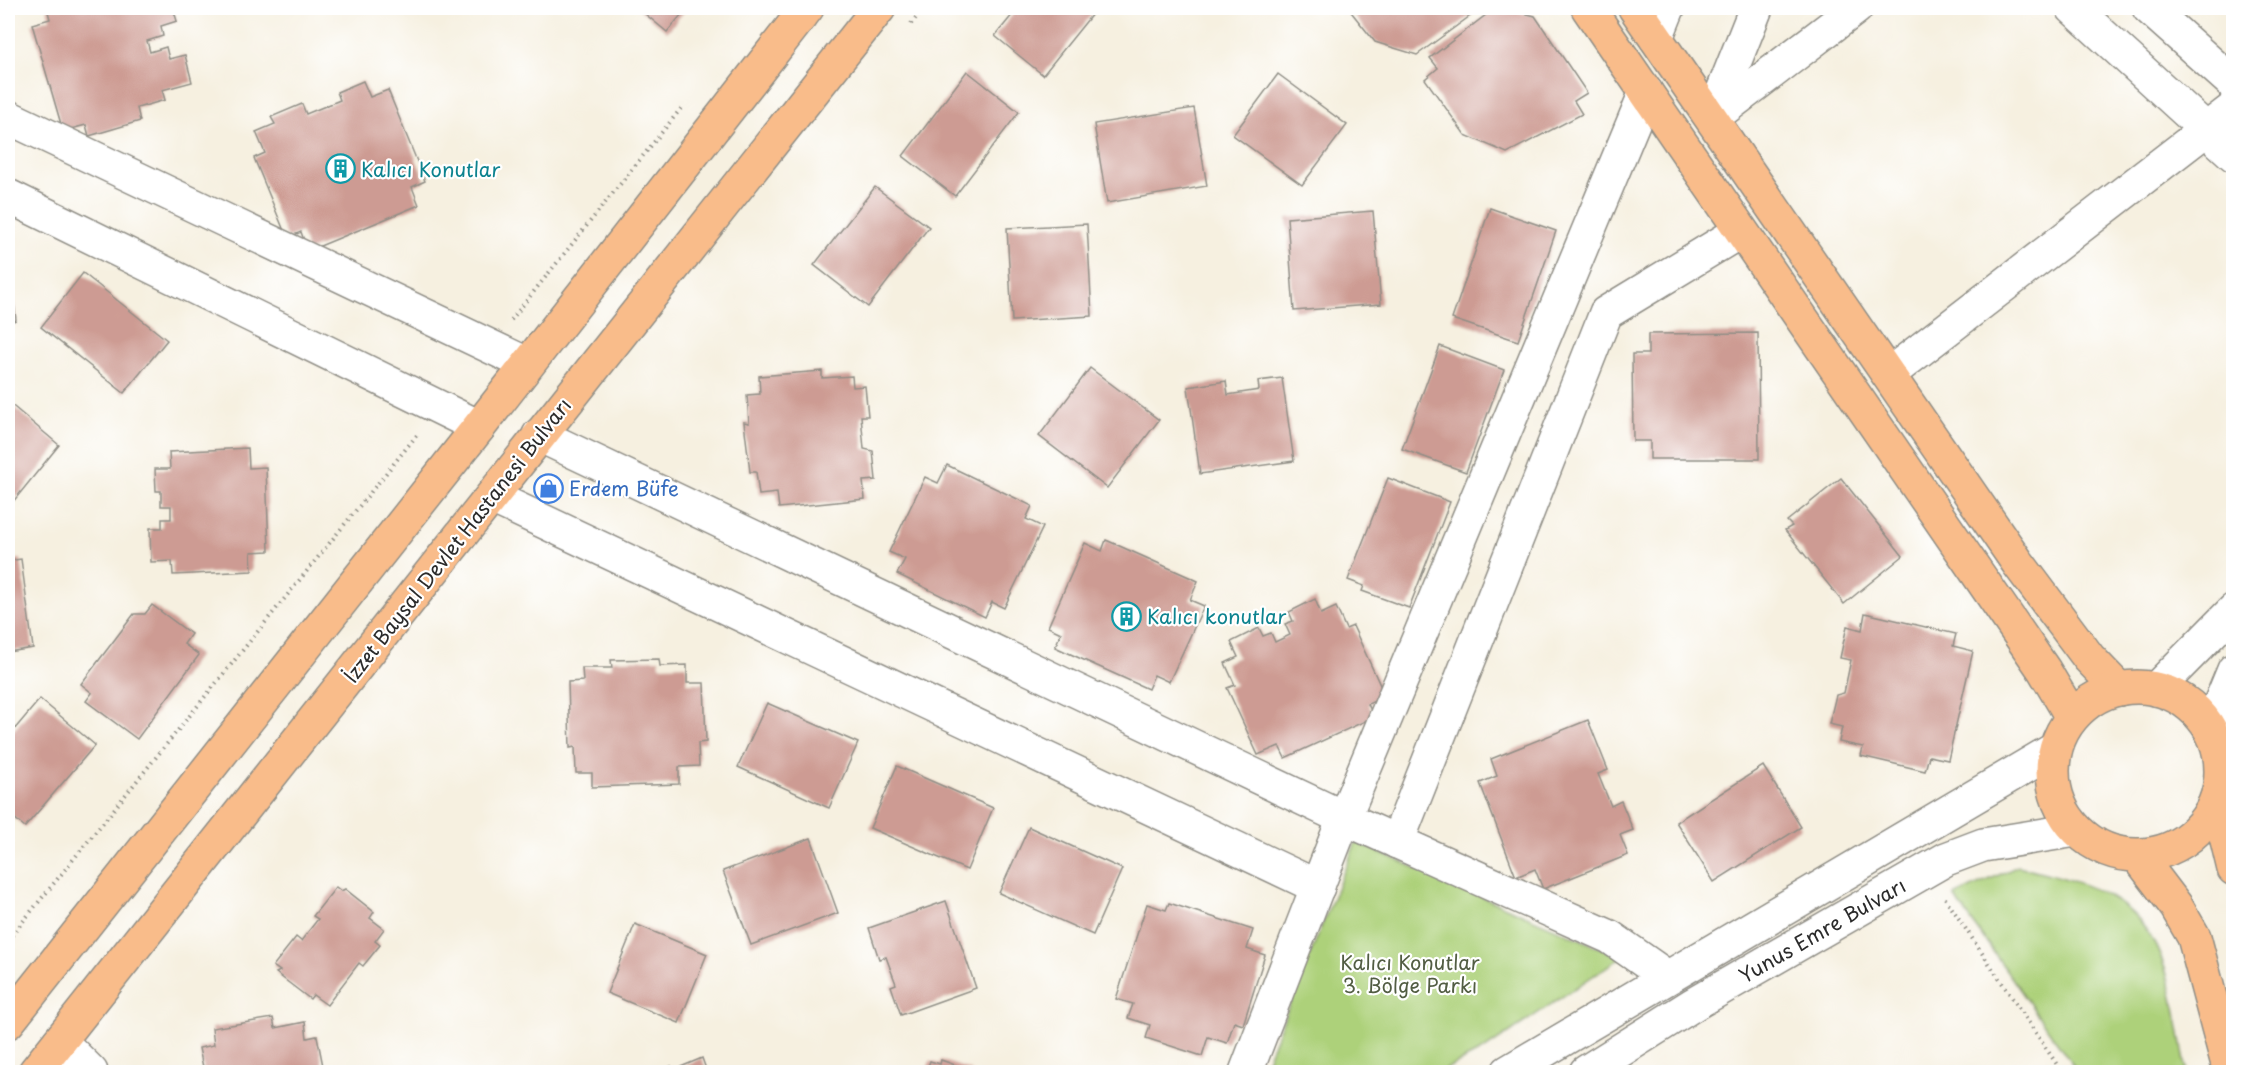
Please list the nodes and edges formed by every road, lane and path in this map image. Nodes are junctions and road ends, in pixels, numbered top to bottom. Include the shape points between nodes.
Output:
1 (807, 8) edge
2 (879, 8) edge
3 (1588, 8) edge
4 (1635, 8) edge
5 (1668, 8) edge
6 (1756, 8) edge
7 (1856, 8) edge
8 (2073, 8) edge
9 (2149, 8) edge
10 (1656, 38) junction
11 (2234, 84) edge
12 (1646, 92) junction
13 (689, 99) dead end
14 (2234, 108) edge
15 (8, 117) edge
16 (1712, 118) junction
17 (2207, 130) junction
18 (2234, 155) edge
19 (8, 196) edge
20 (1741, 231) junction
21 (489, 346) junction
22 (527, 364) junction
23 (1889, 374) junction
24 (440, 407) junction
25 (479, 427) junction
26 (539, 435) junction
27 (492, 497) junction
28 (2234, 610) edge
29 (2234, 670) edge
30 (2119, 688) junction
31 (2156, 689) junction
32 (2072, 717) junction
33 (2210, 728) junction
34 (2055, 749) junction
35 (2217, 798) junction
36 (1344, 818) junction
37 (2076, 830) junction
38 (1398, 842) junction
39 (2138, 856) junction
40 (2234, 869) edge
41 (1927, 870) junction
42 (1318, 887) junction
43 (8, 940) edge
44 (1667, 977) junction
45 (8, 1022) edge
46 (48, 1062) edge
47 (91, 1072) edge
48 (1246, 1072) edge
49 (1508, 1072) edge
50 (1586, 1072) edge
51 (2062, 1072) edge
52 (2230, 1072) edge

1 - 22 main road
2 - 26 main road, İzzet Baysal Devlet Hastanesi Bulvarı
3 - 12 main road
4 - 10 main road
5 - 10 street
6 - 16 street
7 - 16 street
8 - 17 street
9 - 11 street
10 - 16 main road
12 - 20 main road
12 - 36 street
13 - 21 path
14 - 17 street
15 - 21 street
16 - 23 main road
17 - 18 street
17 - 23 street
19 - 24 street
20 - 32 main road via 2044,670
20 - 38 street via 1606,313
21 - 22 street
22 - 25 main road
23 - 30 main road via 2018,563 2089,658
24 - 25 street
24 - 43 path
25 - 45 main road
26 - 27 main road, İzzet Baysal Devlet Hastanesi Bulvarı
26 - 36 street
27 - 42 street
27 - 46 main road, İzzet Baysal Devlet Hastanesi Bulvarı
28 - 31 street
29 - 33 street
30 - 31 main road
30 - 32 main road via 2087,702
31 - 33 main road via 2188,704
32 - 34 main road
33 - 35 main road via 2220,752 2222,773
34 - 37 main road via 2052,775 2056,796
34 - 44 street
35 - 39 main road via 2205,822 2187,840 2163,852
35 - 40 main road
36 - 38 street
36 - 42 street
37 - 39 main road via 2111,852
37 - 41 street, Yunus Emre Bulvarı via 1983,845
38 - 44 street via 1610,937
39 - 52 main road via 2176,906 2194,938
41 - 50 street, Yunus Emre Bulvarı
41 - 51 path
42 - 48 street
44 - 49 street
46 - 47 street

